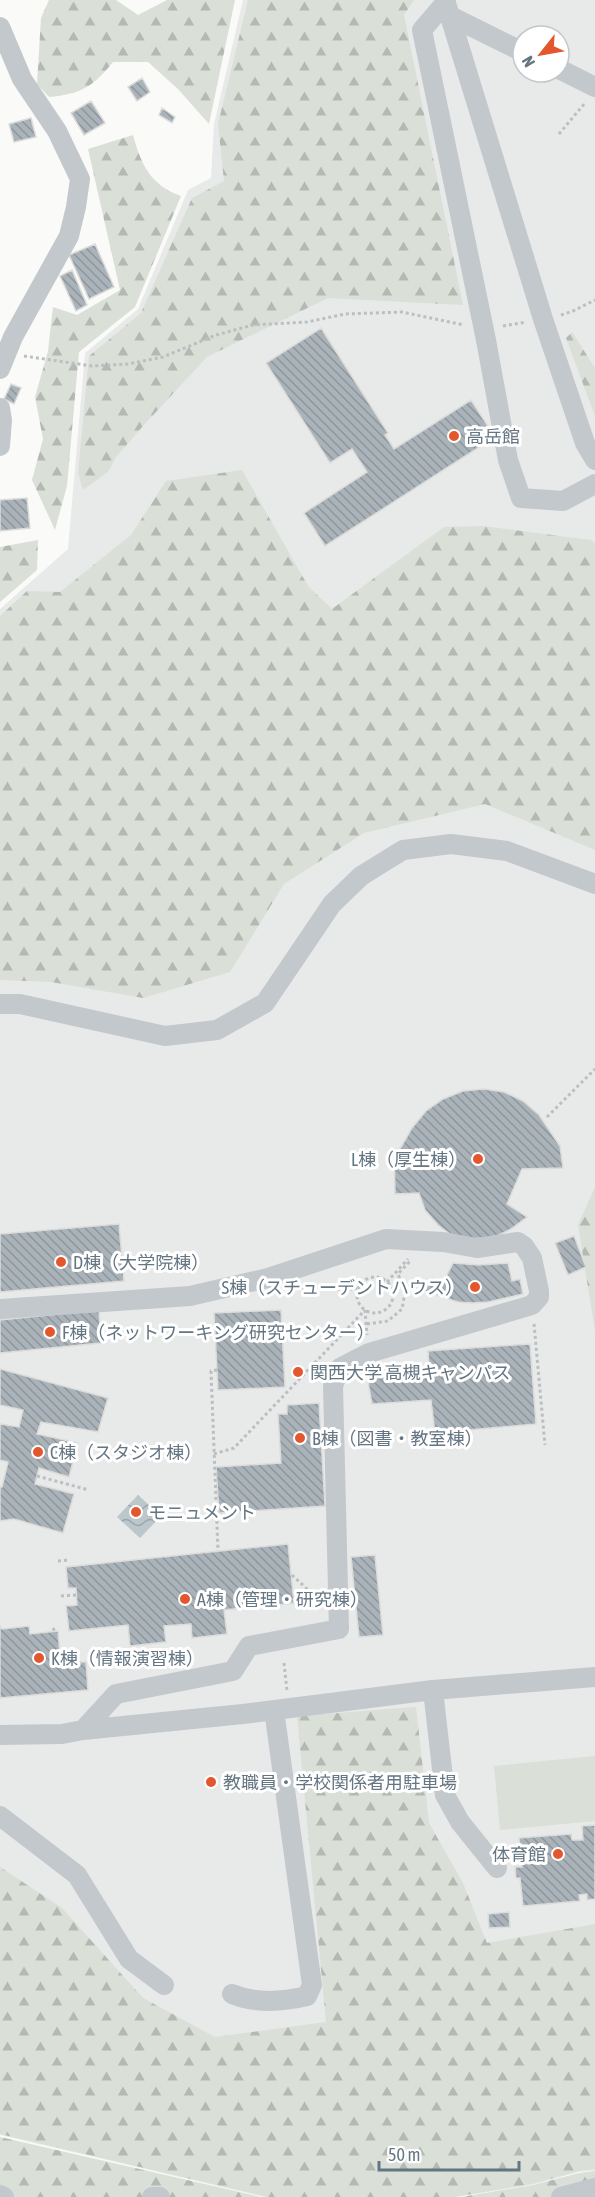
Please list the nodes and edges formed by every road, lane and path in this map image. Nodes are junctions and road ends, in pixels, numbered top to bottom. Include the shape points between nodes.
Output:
1 (447, 6) edge
2 (0, 27) edge
3 (511, 45) edge
4 (571, 78) edge
5 (591, 94) edge
6 (559, 134) dead end
7 (595, 300) edge
8 (543, 319) junction
9 (483, 329) junction
10 (4, 361) edge
11 (0, 408) edge
12 (0, 446) edge
13 (595, 460) edge
14 (595, 484) edge
15 (595, 884) edge
16 (0, 1004) edge
17 (595, 1069) edge
18 (547, 1117) dead end
19 (280, 1274) junction
20 (400, 1278) dead end
21 (358, 1289) junction
22 (532, 1305) junction
23 (0, 1309) edge
24 (365, 1310) junction
25 (367, 1324) junction
26 (369, 1353) junction
27 (217, 1370) dead end
28 (545, 1445) dead end
29 (214, 1454) junction
30 (37, 1476) dead end
31 (88, 1490) dead end
32 (218, 1551) dead end
33 (68, 1560) dead end
34 (58, 1561) dead end
35 (292, 1575) dead end
36 (76, 1595) dead end
37 (61, 1596) dead end
38 (339, 1617) junction
39 (284, 1664) dead end
40 (595, 1677) edge
41 (433, 1690) junction
42 (281, 1709) junction
43 (83, 1730) junction
44 (0, 1735) edge
45 (0, 1816) edge
46 (497, 1868) dead end
47 (165, 1986) dead end
48 (232, 1994) dead end
49 (595, 2188) edge
50 (152, 2197) edge
51 (160, 2197) edge
52 (561, 2197) edge

1 - 3 street
1 - 8 street
1 - 9 street via 422,30
2 - 10 street via 22,79 57,131 80,179 69,236
4 - 5 street
5 - 6 path
7 - 8 path via 573,312
8 - 9 path
8 - 13 street via 585,443
9 - 10 path via 402,312 345,314 307,322 253,326 216,335 163,357 128,364
9 - 14 street via 508,460 521,498 563,501
11 - 12 street
15 - 16 street via 507,851 451,844 403,850 361,876 332,904 264,1003 217,1030 165,1036 20,1004
17 - 18 path
19 - 21 path via 298,1288
19 - 22 street via 386,1239 477,1248 518,1242 532,1258 539,1291
19 - 23 street via 189,1296
20 - 25 path via 405,1292 402,1309 388,1321
21 - 24 path via 358,1300
21 - 24 path via 365,1280 377,1277 387,1282 393,1292 387,1308 377,1313
22 - 26 street
22 - 28 path
24 - 25 path
24 - 29 path via 234,1448
25 - 26 path
26 - 38 street via 340,1368 333,1386
27 - 29 path via 211,1371
29 - 32 path
30 - 31 path
33 - 34 path
35 - 38 path
36 - 37 path
38 - 43 street via 339,1629 249,1646 233,1671 116,1694
39 - 42 path
40 - 41 street
41 - 42 street
41 - 46 street via 445,1795 460,1822
42 - 43 street
42 - 48 street via 312,1985 307,1996 291,2000 269,2002
43 - 44 street
45 - 47 street via 77,1875 129,1959
49 - 52 street
50 - 51 street

